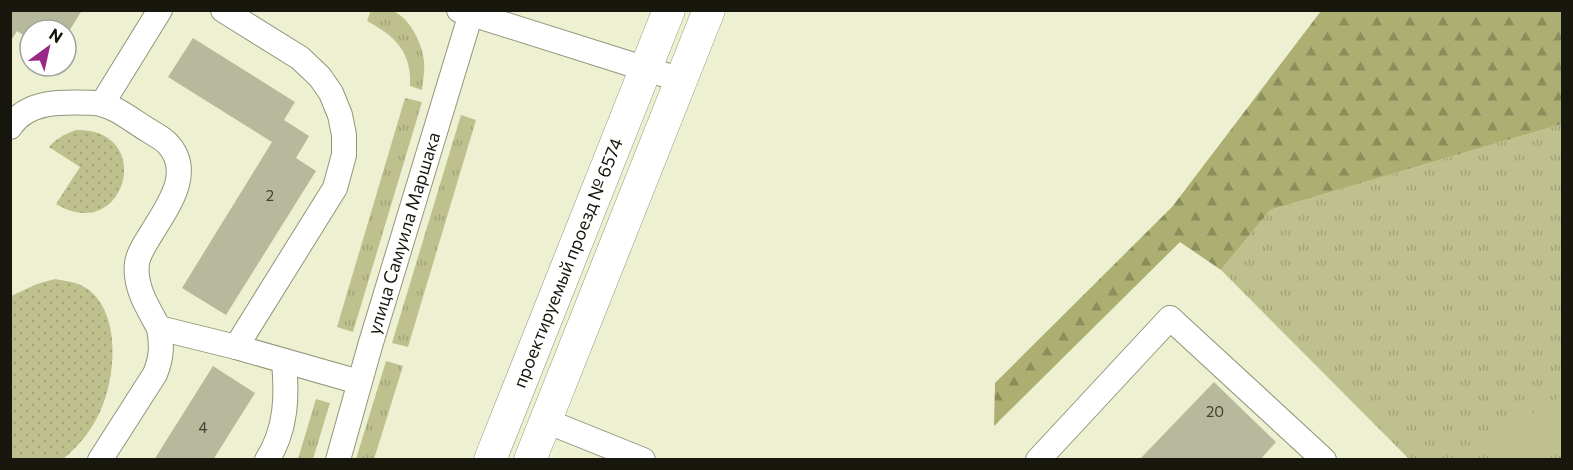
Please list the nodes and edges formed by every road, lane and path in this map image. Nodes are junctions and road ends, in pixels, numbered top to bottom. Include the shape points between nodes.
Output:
1 (223, 10) edge
2 (669, 10) edge
3 (709, 10) edge
4 (157, 12) edge
5 (467, 12) edge
6 (646, 68) junction
7 (681, 80) junction
8 (102, 104) junction
9 (10, 127) edge
10 (159, 328) junction
11 (236, 346) junction
12 (284, 360) junction
13 (359, 382) junction
14 (546, 421) junction
15 (100, 459) edge
16 (267, 459) edge
17 (338, 459) edge
18 (490, 459) edge
19 (530, 459) edge
20 (643, 459) edge
21 (1038, 459) edge
22 (1324, 459) edge

1 - 11 street via 300,58 320,77 337,107 344,135 344,155 335,188
2 - 6 main road, проектируемый проезд № 6574
3 - 7 main road, проектируемый проезд № 6574
4 - 8 street
5 - 6 street
5 - 13 street, улица Самуила Маршака
6 - 7 street
6 - 18 main road, проектируемый проезд № 6574
7 - 14 main road, проектируемый проезд № 6574
8 - 9 street via 41,105 27,111
8 - 10 street via 166,142 178,166 178,187 137,263 138,285
10 - 11 street
10 - 15 street via 162,342 155,374
11 - 12 street
12 - 13 street
12 - 16 street via 285,411
13 - 17 street, улица Самуила Маршака
14 - 19 main road, проектируемый проезд № 6574
14 - 20 street
21 - 22 street via 1170,318

